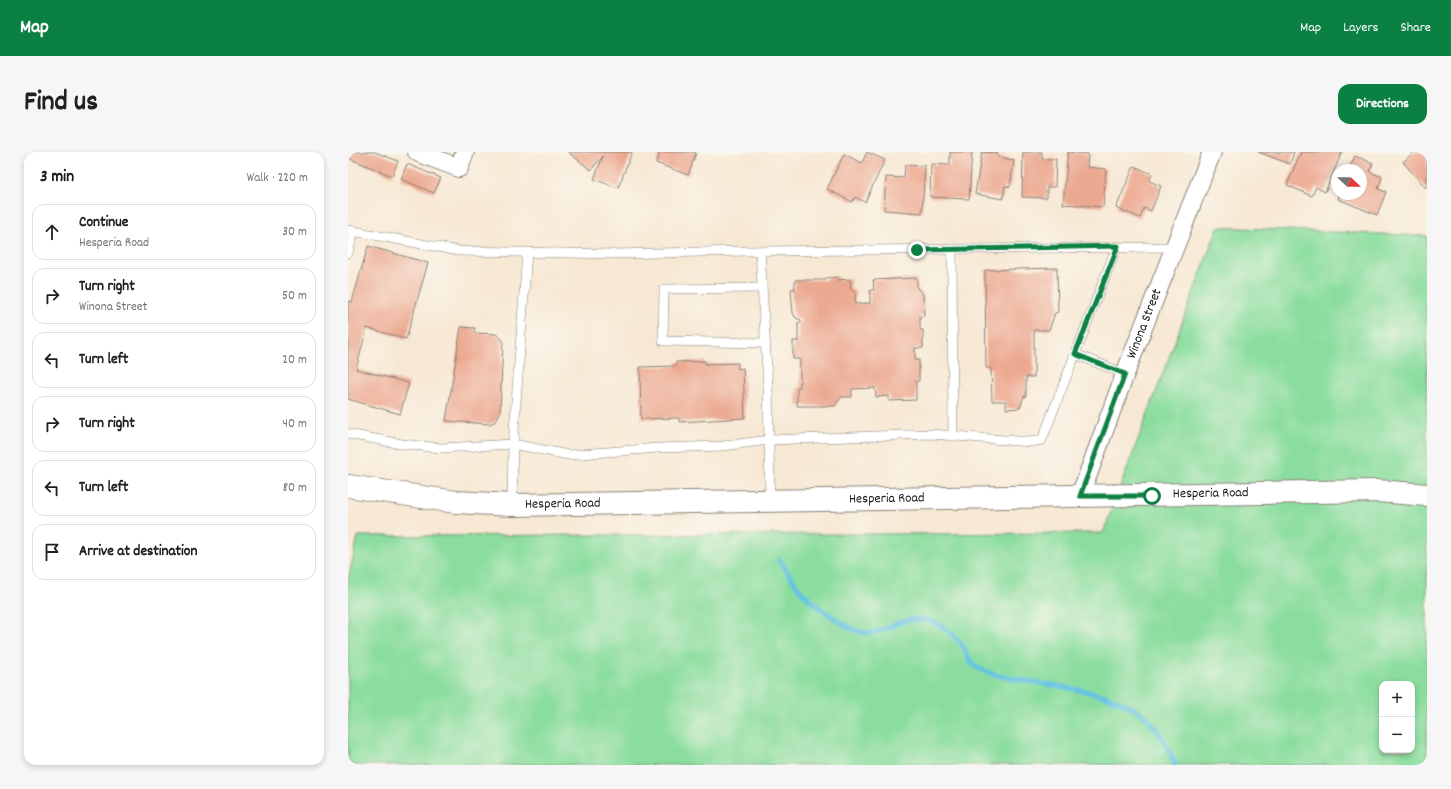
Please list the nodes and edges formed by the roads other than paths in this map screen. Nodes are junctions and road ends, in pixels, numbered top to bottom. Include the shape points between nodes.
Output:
1 (417, 152) edge
2 (466, 152) edge
3 (1208, 153) edge
4 (351, 231) edge
5 (1118, 246) junction
6 (1175, 247) junction
7 (952, 249) junction
8 (760, 251) junction
9 (348, 252) edge
10 (527, 252) junction
11 (762, 288) junction
12 (765, 343) junction
13 (1075, 354) junction
14 (1125, 374) junction
15 (348, 434) edge
16 (953, 436) junction
17 (769, 440) junction
18 (513, 444) junction
19 (348, 486) edge
20 (1080, 496) junction
21 (1427, 496) edge
22 (770, 502) junction
23 (512, 505) junction

1 - 2 street via 459,168
3 - 6 street, Winona Street
4 - 9 lane
4 - 10 lane via 459,251
5 - 6 lane
5 - 7 lane
5 - 13 lane
6 - 14 street, Winona Street
7 - 8 lane
7 - 16 lane
8 - 10 lane via 613,254
8 - 11 lane
10 - 18 lane
11 - 12 lane
11 - 12 lane via 664,290 663,341
12 - 17 lane
13 - 14 lane
13 - 16 lane via 1042,440 1030,442
14 - 20 street, Winona Street
15 - 18 lane via 441,448
16 - 17 lane via 931,434
17 - 18 lane via 723,446 568,455
17 - 22 lane
18 - 23 lane
19 - 23 main road, Hesperia Road via 456,502
20 - 21 main road, Hesperia Road via 1378,491
20 - 22 main road, Hesperia Road
22 - 23 main road, Hesperia Road

